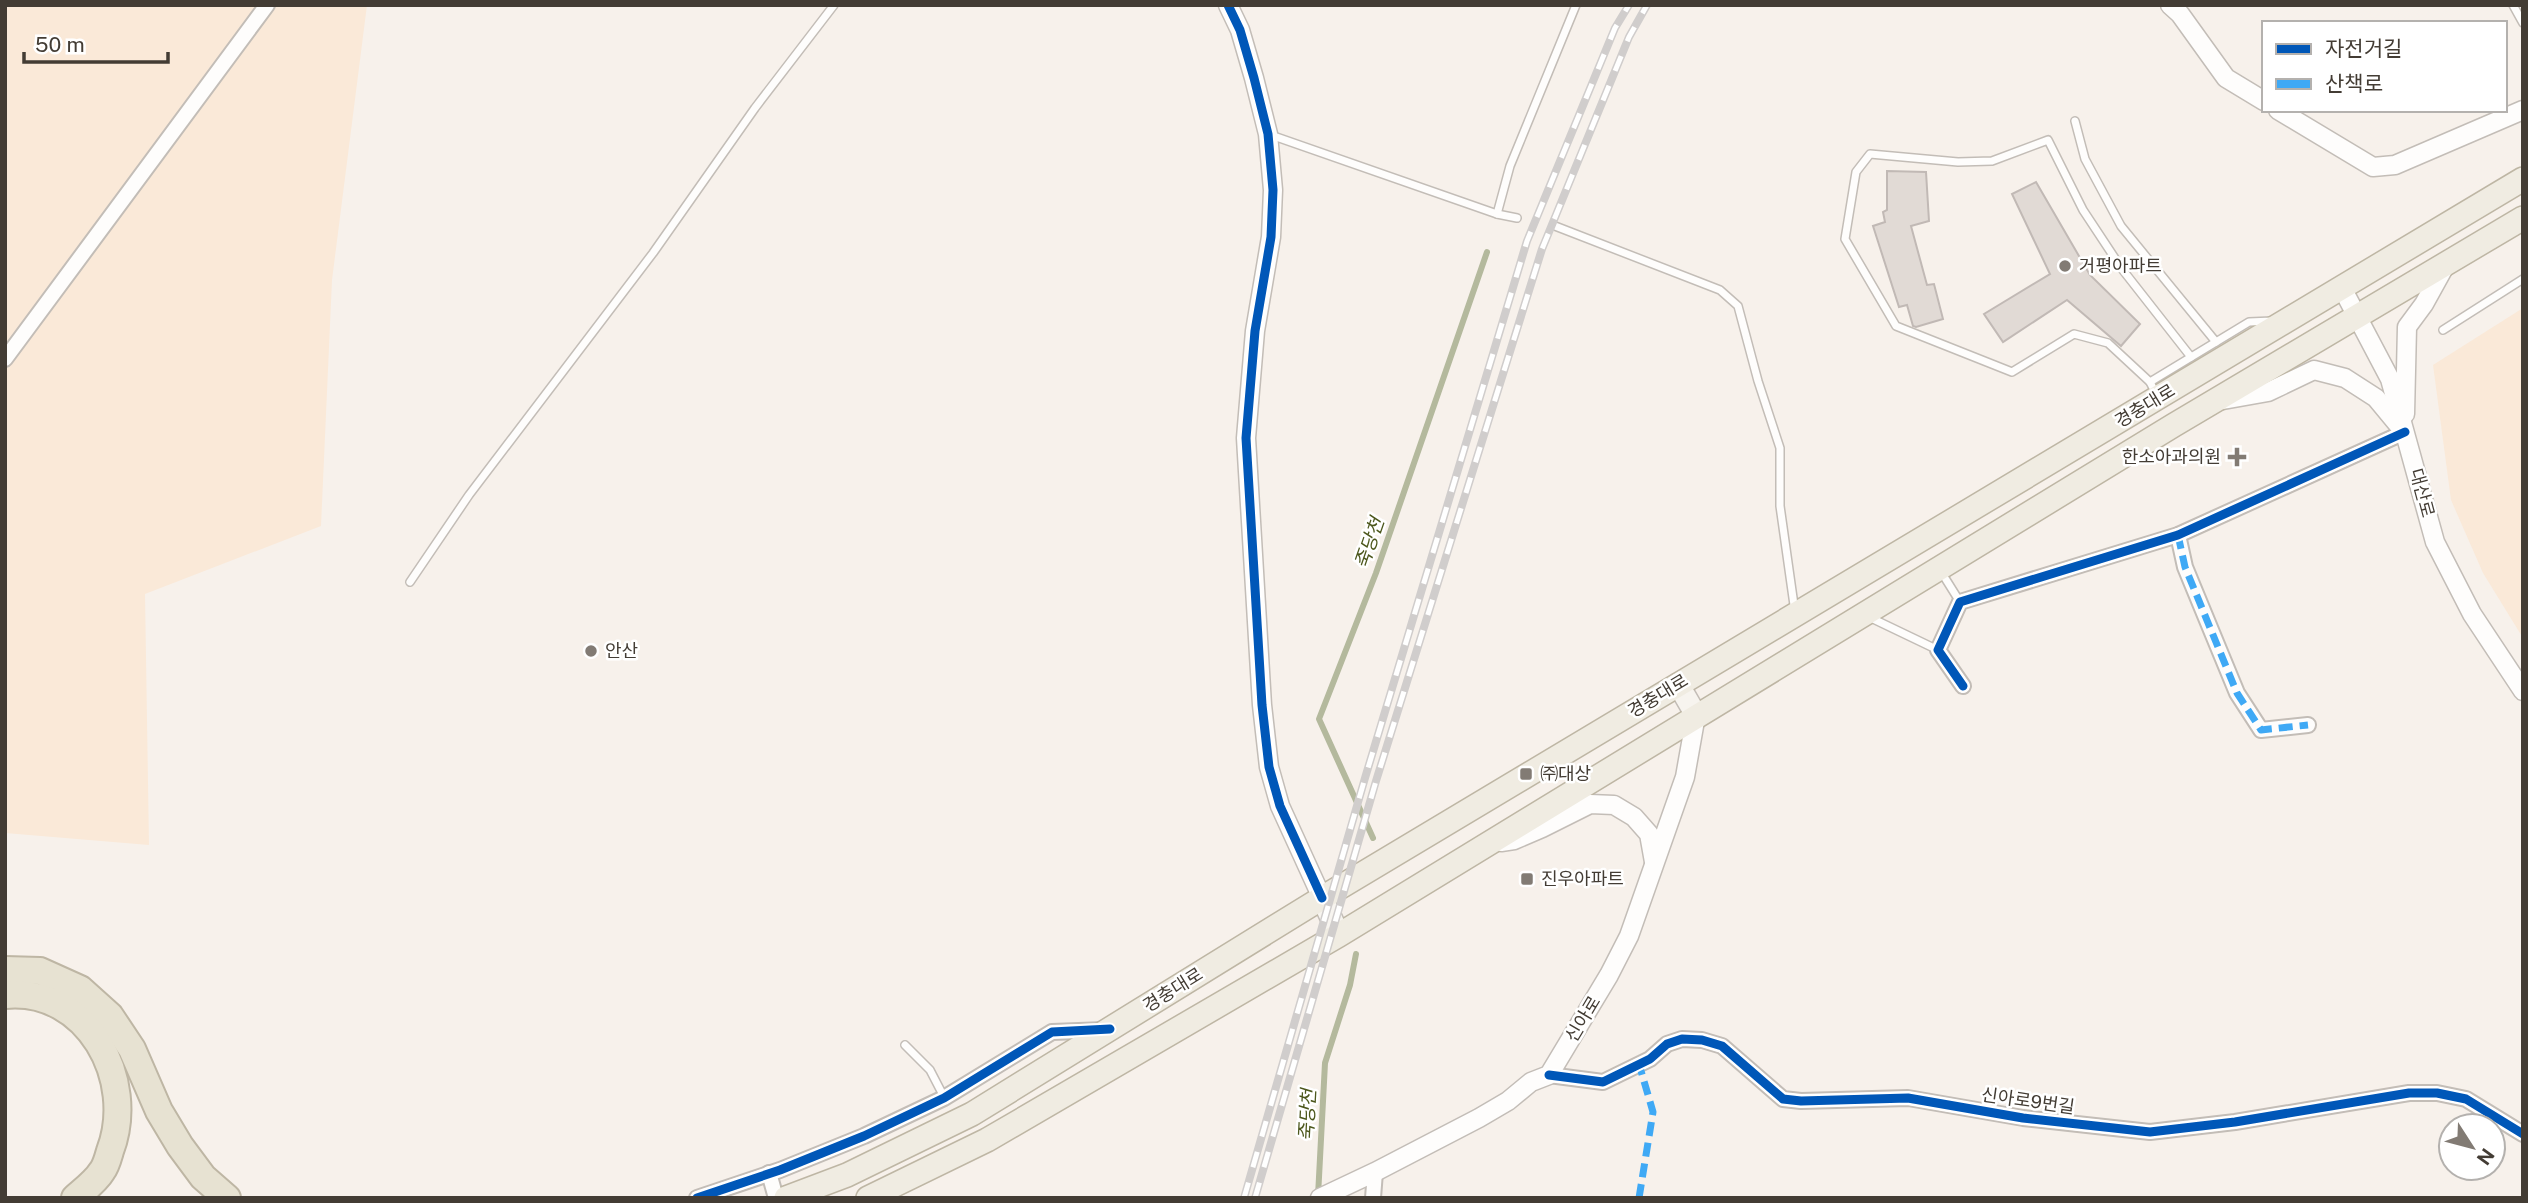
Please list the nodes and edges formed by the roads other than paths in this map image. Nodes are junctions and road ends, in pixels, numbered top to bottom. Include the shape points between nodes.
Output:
1 (267, 5) edge
2 (834, 5) edge
3 (1228, 5) edge
4 (1576, 5) edge
5 (2170, 5) edge
6 (2513, 5) edge
7 (2523, 23) edge
8 (2262, 100) edge
9 (2523, 110) edge
10 (2281, 112) edge
11 (2075, 121) dead end
12 (1268, 134) junction
13 (2523, 179) edge
14 (1497, 214) junction
15 (1517, 218) dead end
16 (2523, 218) edge
17 (1555, 226) dead end
18 (2445, 266) junction
19 (2523, 279) edge
20 (2342, 286) junction
21 (2358, 317) junction
22 (2284, 321) junction
23 (2443, 330) dead end
24 (2216, 342) junction
25 (2191, 357) junction
26 (5, 359) edge
27 (2154, 390) junction
28 (2215, 401) junction
29 (2174, 425) junction
30 (2405, 432) junction
31 (2178, 535) junction
32 (1940, 570) junction
33 (410, 582) dead end
34 (1959, 602) junction
35 (1795, 614) junction
36 (1864, 615) junction
37 (1938, 650) junction
38 (1678, 684) junction
39 (1963, 686) dead end
40 (2523, 691) edge
41 (1696, 715) junction
42 (2308, 725) dead end
43 (1490, 843) junction
44 (1654, 866) junction
45 (1322, 898) junction
46 (1339, 935) junction
47 (5, 970) edge
48 (5, 995) edge
49 (1110, 1029) junction
50 (905, 1045) dead end
51 (1549, 1076) junction
52 (944, 1098) junction
53 (2523, 1134) edge
54 (1375, 1172) junction
55 (768, 1173) junction
56 (75, 1198) edge
57 (227, 1198) edge
58 (697, 1198) edge
59 (776, 1198) edge
60 (786, 1198) edge
61 (868, 1198) edge
62 (1320, 1198) edge
63 (1373, 1198) edge

1 - 26 street
2 - 33 lane via 469,495
3 - 12 street via 1240,30
4 - 14 lane via 1510,166
5 - 8 street via 2226,78
6 - 7 lane
9 - 10 street via 2395,165 2373,167
11 - 24 lane via 2085,159 2121,226
12 - 14 lane
12 - 45 street via 1271,237 1255,331 1246,438 1262,705 1269,767 1280,806
13 - 20 main road, 경충대로
14 - 15 lane
16 - 18 main road, 경충대로
17 - 35 lane via 1720,290 1738,306 1780,447 1780,506
18 - 21 main road, 경충대로
18 - 30 street via 2407,327
19 - 23 lane
20 - 21 street, 대산로
20 - 22 main road, 경충대로
21 - 28 main road, 경충대로
21 - 30 street, 대산로 via 2390,379
22 - 24 lane via 2249,322
22 - 27 main road, 경충대로
24 - 25 lane
25 - 27 lane
25 - 27 lane via 2083,211 2048,140 1992,161 1870,154 1856,172 1845,239 1896,326 2012,372 2074,334 2108,343
27 - 29 street
27 - 35 main road, 경충대로
28 - 29 main road, 경충대로
28 - 30 street via 2268,392 2314,370 2345,378 2376,398
29 - 32 main road, 경충대로
30 - 31 street
30 - 40 street, 대산로 via 2435,542 2472,614
31 - 34 street
31 - 42 street via 2185,568 2237,694 2261,730
32 - 34 lane
32 - 36 main road, 경충대로
34 - 37 street
35 - 38 main road, 경충대로
36 - 37 lane
36 - 41 main road, 경충대로
37 - 39 street
38 - 41 main road
38 - 45 main road, 경충대로
41 - 43 main road, 경충대로
41 - 44 street, 신아로 via 1685,777
43 - 44 street via 1532,832 1590,804 1614,805 1634,817 1649,834
43 - 46 main road, 경충대로
44 - 51 street, 신아로 via 1629,936
45 - 46 main road
45 - 49 main road, 경충대로
46 - 61 main road, 경충대로 via 998,1133
47 - 57 highway via 40,971 80,989 110,1016 132,1049 180,1146 203,1177
48 - 56 highway via 23,993 57,1003 88,1027 109,1060 118,1098 116,1134 103,1171
49 - 52 street via 1052,1032
49 - 60 main road, 경충대로 via 972,1114 847,1175
50 - 52 lane via 930,1070
51 - 53 street, 신아로9번길 via 1603,1082 1650,1059 1667,1044 1702,1040 1721,1046 1783,1099 1908,1098 2022,1118 2150,1132 2409,1093 2437,1093 2466,1100
51 - 54 street
52 - 55 street via 864,1136
54 - 62 street
54 - 63 street
55 - 58 street
55 - 59 street

